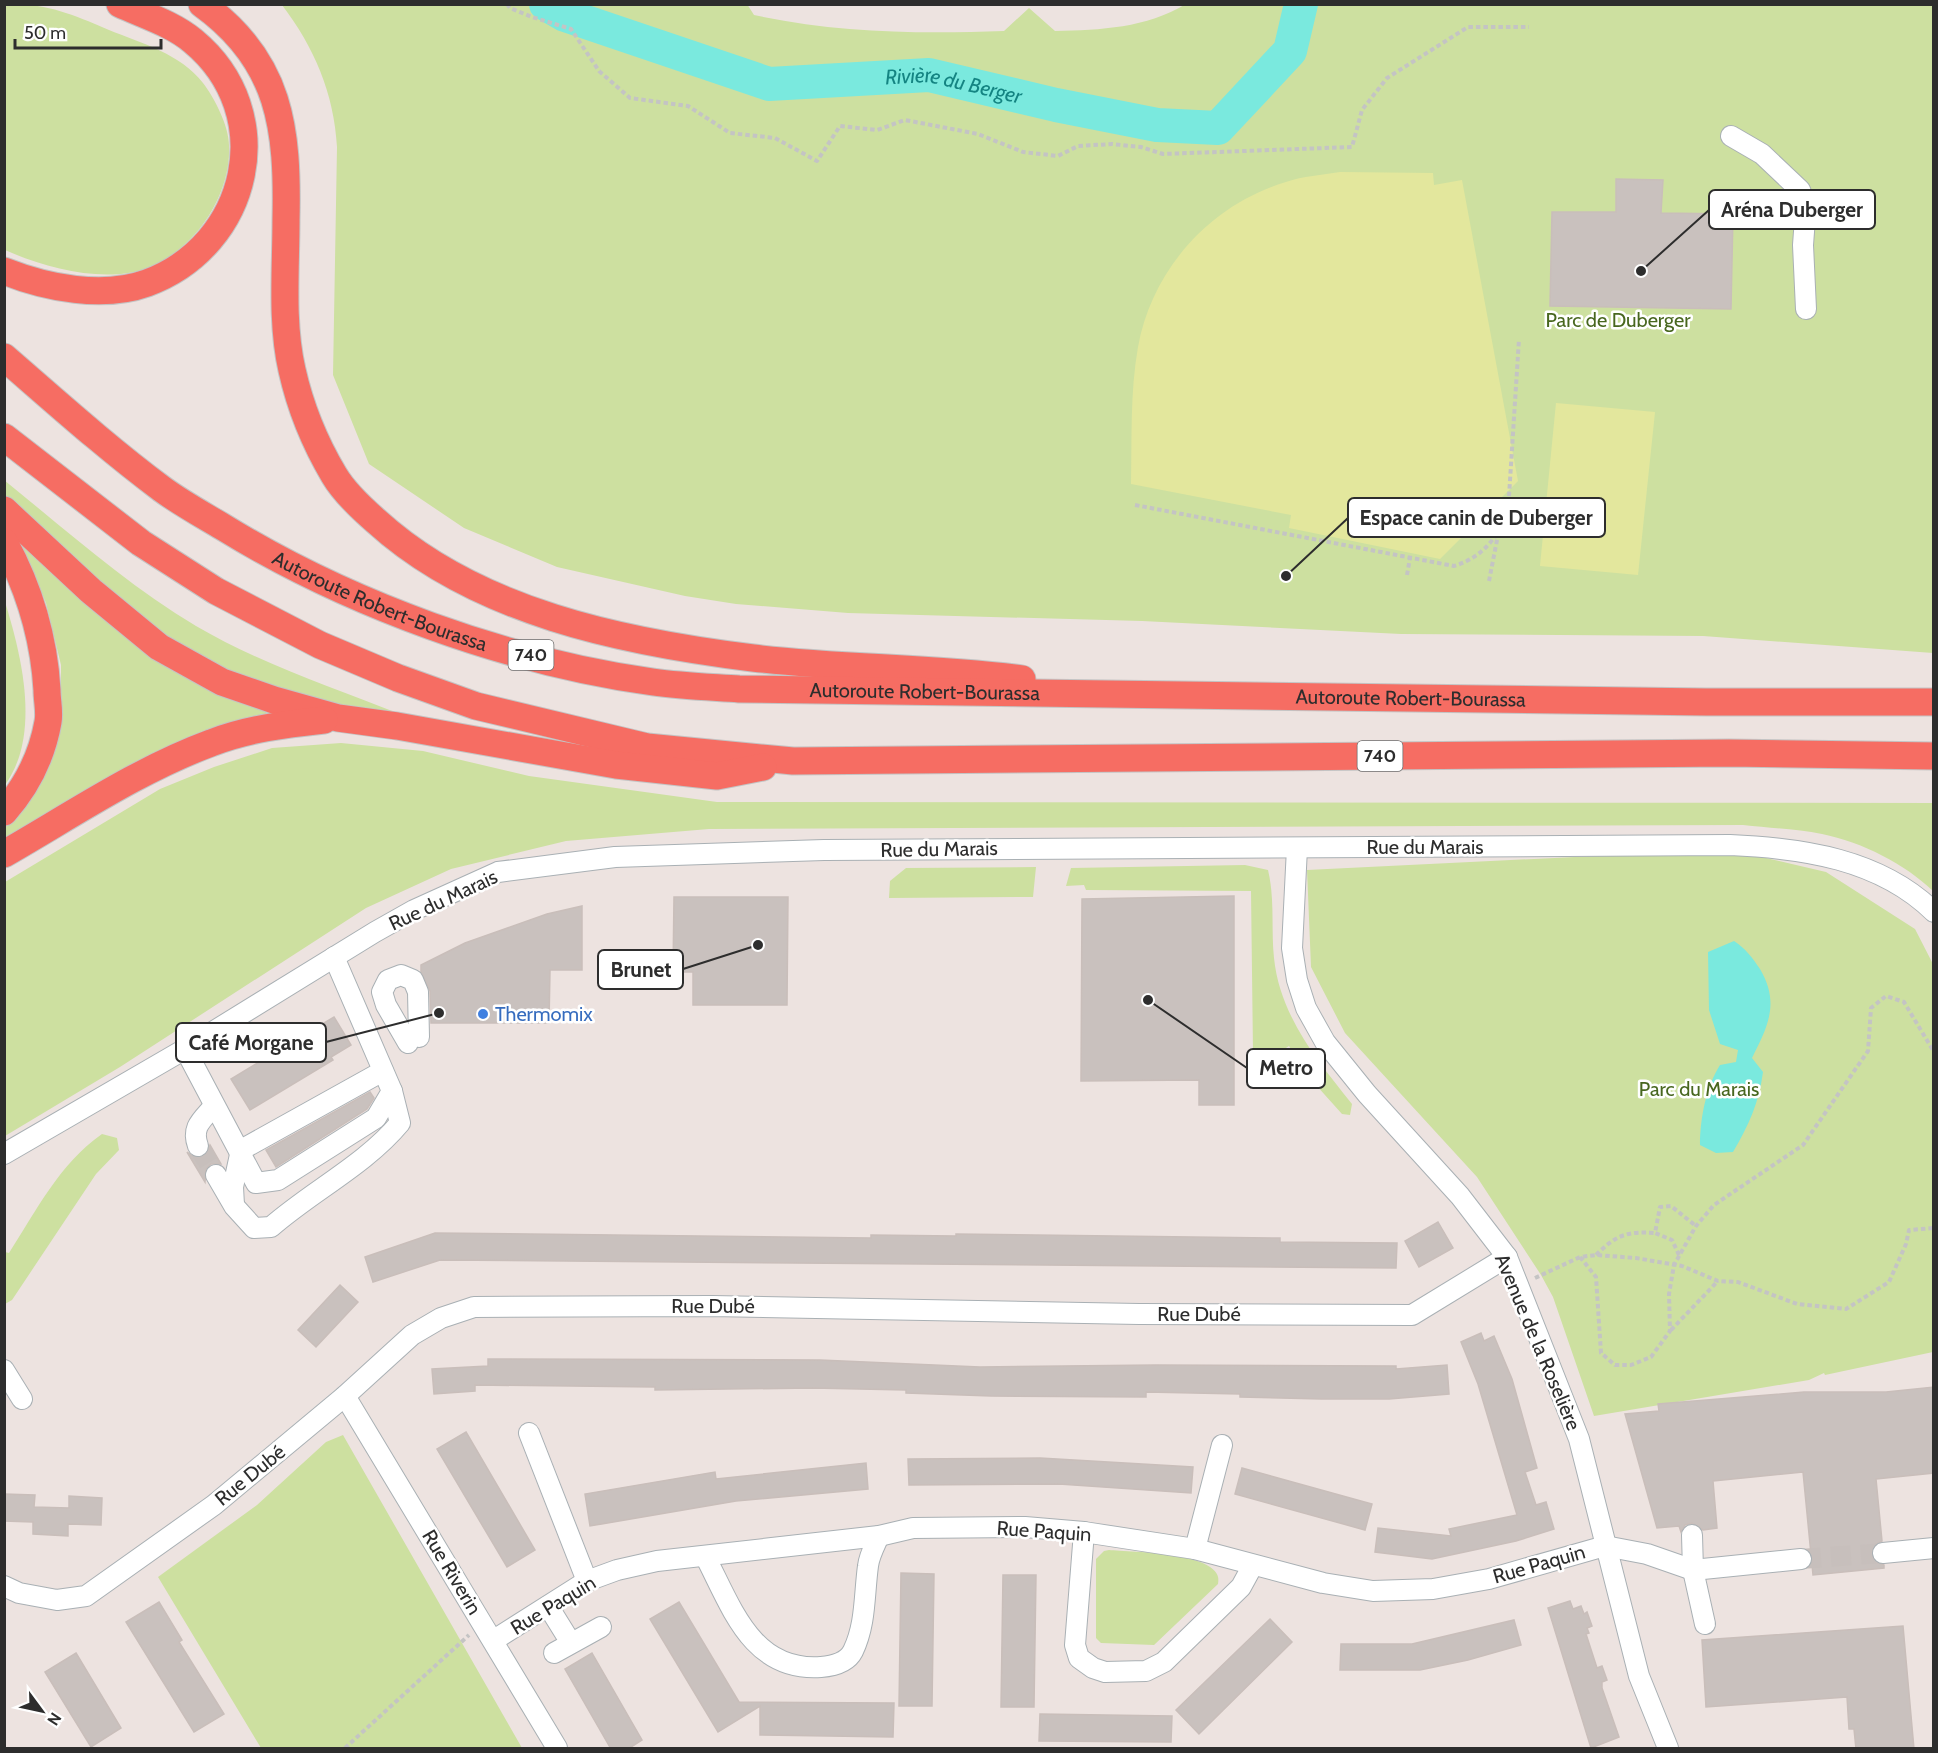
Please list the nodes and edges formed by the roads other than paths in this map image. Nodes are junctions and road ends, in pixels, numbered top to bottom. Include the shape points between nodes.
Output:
1 (202, 4) edge
2 (120, 5) edge
3 (1731, 136) dead end
4 (4, 272) edge
5 (1806, 309) dead end
6 (4, 357) edge
7 (4, 437) edge
8 (4, 510) edge
9 (4, 542) edge
10 (1139, 695) junction
11 (1934, 702) edge
12 (338, 718) junction
13 (1934, 756) edge
14 (793, 761) junction
15 (4, 812) edge
16 (1297, 848) junction
17 (4, 854) edge
18 (1934, 912) edge
19 (334, 957) junction
20 (185, 1048) junction
21 (383, 1071) junction
22 (392, 1091) junction
23 (214, 1106) junction
24 (198, 1146) tunnel mouth
25 (240, 1150) junction
26 (4, 1154) edge
27 (216, 1175) tunnel mouth
28 (234, 1206) junction
29 (1507, 1257) junction
30 (4, 1370) edge
31 (345, 1396) junction
32 (22, 1399) dead end
33 (529, 1433) dead end
34 (1222, 1445) dead end
35 (1084, 1532) junction
36 (1692, 1535) dead end
37 (879, 1536) junction
38 (1605, 1546) junction
39 (1934, 1548) edge
40 (1195, 1549) junction
41 (1883, 1553) tunnel mouth
42 (705, 1556) junction
43 (1801, 1559) tunnel mouth
44 (1253, 1564) junction
45 (1693, 1570) junction
46 (588, 1581) junction
47 (4, 1586) edge
48 (548, 1606) junction
49 (1705, 1624) dead end
50 (601, 1627) dead end
51 (494, 1640) junction
52 (571, 1643) junction
53 (554, 1653) dead end
54 (557, 1749) edge
55 (1668, 1749) edge

1 - 10 highway via 229,24 255,57 274,93 284,135 287,188 285,316 292,369 306,417 334,476 361,508 403,546 440,569 533,610 621,635 756,658 976,673
2 - 4 highway via 192,41 222,73 243,127 244,152 235,200 225,222 194,257 145,284 88,290 45,285
3 - 5 street via 1762,154 1800,190 1806,205
6 - 10 highway, Autoroute Robert-Bourassa / 740 via 163,490 254,546 339,589 479,641 572,666 652,682 696,686
7 - 14 highway, 740 via 141,543 216,591 320,645 398,678 476,706 647,747
8 - 12 highway via 91,591 159,647 222,682
9 - 15 highway via 17,564 36,616 49,720 40,753 22,791
10 - 11 highway, Autoroute Robert-Bourassa / 740
12 - 14 highway via 717,776
12 - 17 highway via 289,723 213,742 148,770
13 - 14 highway, 740 via 1717,753
16 - 18 street, Rue du Marais via 1768,846 1852,862 1894,881
16 - 19 street, Rue du Marais via 1048,847 680,853 547,864 498,872 414,910
16 - 29 street, Avenue de la Roselière via 1292,948 1306,1008 1325,1042 1461,1196
19 - 20 street, Rue du Marais
19 - 21 street
20 - 23 street
20 - 26 street, Rue du Marais
21 - 22 street
21 - 25 street
22 - 25 street via 376,1118 278,1180 256,1183
22 - 28 street via 400,1123 384,1143 298,1203 271,1227 254,1228
23 - 24 street via 195,1127
23 - 25 street
25 - 28 street via 233,1187
27 - 28 street
29 - 31 street, Rue Dubé via 1412,1315 712,1306 474,1307 441,1318 412,1335
29 - 38 street, Avenue de la Roselière via 1579,1438
30 - 32 street
31 - 47 street, Rue Dubé via 214,1505 86,1596 57,1600
31 - 51 street, Rue Riverin
33 - 46 street
34 - 40 street
35 - 37 street, Rue Paquin via 1025,1527 913,1528
35 - 40 street, Rue Paquin
35 - 44 street via 1075,1645 1079,1659 1106,1672 1146,1671 1164,1662 1241,1587
36 - 45 street
37 - 42 street, Rue Paquin
37 - 42 street via 868,1563 860,1635 851,1655 835,1665 802,1668 767,1654 749,1638
38 - 44 street, Rue Paquin via 1489,1579 1433,1589 1373,1591 1323,1583
38 - 45 street via 1647,1554
38 - 55 street, Avenue de la Roselière via 1639,1676
39 - 41 street
40 - 44 street, Rue Paquin
42 - 46 street, Rue Paquin via 647,1563
43 - 45 street
45 - 49 street
46 - 48 street, Rue Paquin
48 - 51 street, Rue Paquin
48 - 52 street
50 - 52 street
51 - 54 street, Rue Riverin
52 - 53 street

